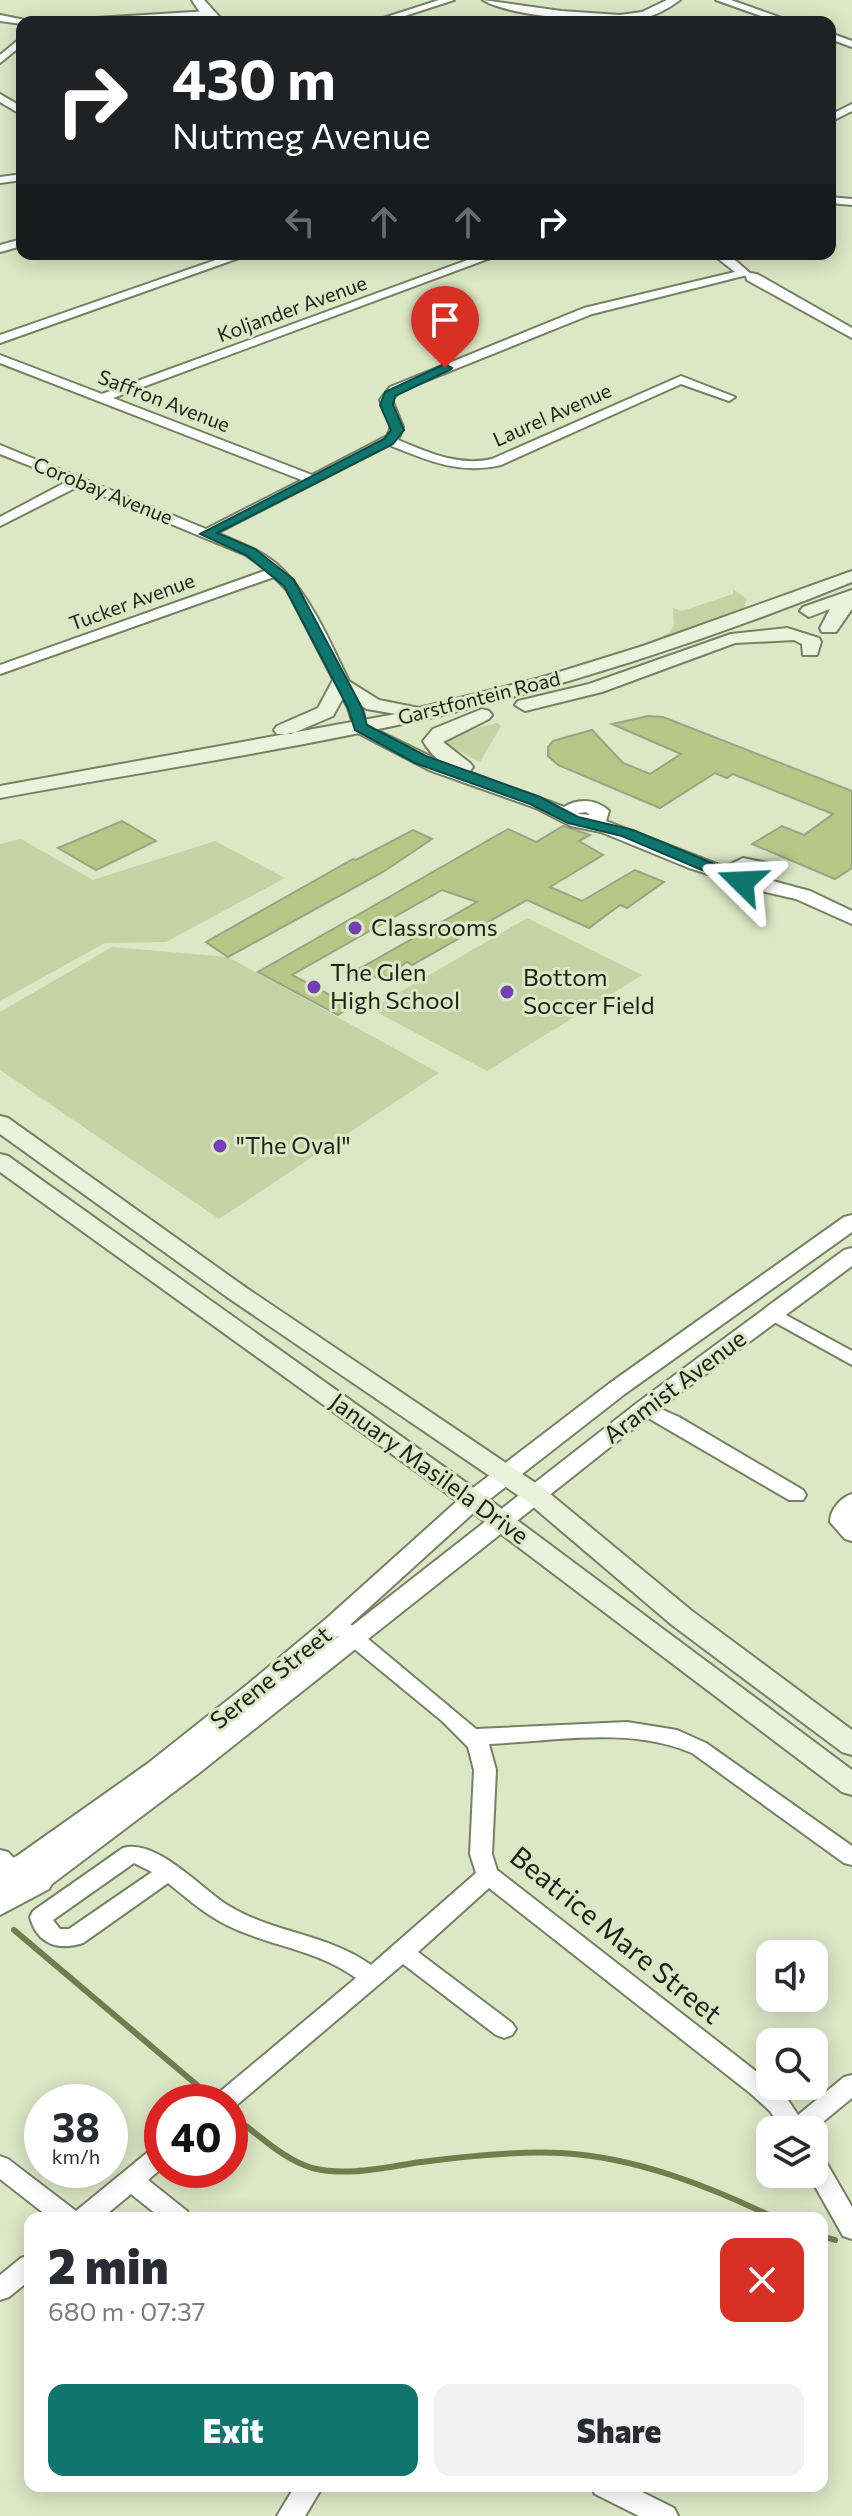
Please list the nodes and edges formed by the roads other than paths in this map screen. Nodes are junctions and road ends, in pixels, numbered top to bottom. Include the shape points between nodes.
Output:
1 (198, 0) edge
2 (449, 0) edge
3 (488, 0) edge
4 (675, 0) edge
5 (721, 0) edge
6 (206, 13) junction
7 (164, 16) edge
8 (210, 16) edge
9 (396, 16) edge
10 (611, 16) edge
11 (632, 16) edge
12 (761, 16) edge
13 (16, 47) edge
14 (0, 60) edge
15 (227, 260) edge
16 (479, 260) edge
17 (728, 260) edge
18 (736, 260) edge
19 (750, 274) junction
20 (846, 331) edge
21 (0, 339) edge
22 (0, 359) edge
23 (729, 397) dead end
24 (102, 398) junction
25 (389, 441) junction
26 (0, 449) edge
27 (314, 480) junction
28 (78, 481) junction
29 (0, 522) edge
30 (206, 534) junction
31 (277, 571) junction
32 (852, 576) edge
33 (852, 597) edge
34 (829, 628) dead end
35 (738, 638) junction
36 (810, 651) dead end
37 (0, 670) edge
38 (341, 686) junction
39 (438, 711) junction
40 (482, 715) junction
41 (373, 726) junction
42 (254, 747) junction
43 (463, 767) junction
44 (0, 792) edge
45 (0, 806) edge
46 (585, 814) junction
47 (759, 877) junction
48 (852, 908) edge
49 (852, 918) edge
50 (0, 1123) edge
51 (0, 1161) edge
52 (852, 1222) edge
53 (852, 1255) edge
54 (773, 1314) junction
55 (852, 1359) edge
56 (645, 1408) junction
57 (506, 1476) junction
58 (534, 1494) junction
59 (796, 1495) dead end
60 (473, 1500) junction
61 (850, 1502) edge
62 (501, 1521) junction
63 (852, 1534) edge
64 (344, 1630) junction
65 (473, 1737) junction
66 (852, 1745) edge
67 (852, 1785) edge
68 (852, 1857) edge
69 (166, 1873) junction
70 (488, 1875) junction
71 (14, 1879) edge
72 (401, 1951) junction
73 (371, 1977) junction
74 (504, 2029) dead end
75 (245, 2084) edge
76 (852, 2084) edge
77 (786, 2116) edge
78 (813, 2116) edge
79 (0, 2166) edge
80 (144, 2169) edge
81 (131, 2180) junction
82 (828, 2187) edge
83 (60, 2212) edge
84 (92, 2212) edge
85 (171, 2212) edge
86 (852, 2229) edge
87 (24, 2270) edge
88 (0, 2290) edge
89 (306, 2492) edge
90 (616, 2492) edge
91 (290, 2516) edge
92 (665, 2516) edge

1 - 6 street
2 - 9 street
3 - 10 street
4 - 11 street
5 - 12 street
6 - 7 street
6 - 8 street
13 - 14 street
15 - 21 street
16 - 24 street, Koljander Avenue
17 - 19 street
18 - 19 street
19 - 20 street
19 - 25 street via 588,311 394,390 386,405 398,430
22 - 24 street, Saffron Avenue
23 - 25 street, Laurel Avenue via 681,380 476,467
24 - 27 street, Saffron Avenue
25 - 27 street
26 - 28 street, Corobay Avenue
27 - 30 street
28 - 29 street
28 - 30 street, Corobay Avenue
30 - 31 street, Corobay Avenue via 251,552
31 - 37 street, Tucker Avenue
31 - 38 street, Corobay Avenue via 293,588
32 - 39 main road, Garstfontein Road via 659,648
33 - 34 main road
33 - 35 main road, Garstfontein Road
35 - 36 main road via 802,636 812,642
35 - 40 main road, Garstfontein Road via 595,688
38 - 39 main road via 378,706
38 - 41 street, Corobay Avenue
38 - 42 main road via 326,712
39 - 41 main road, Garstfontein Road
40 - 41 main road, Garstfontein Road
40 - 43 main road via 433,741
41 - 42 main road, Garstfontein Road
41 - 43 street
41 - 45 main road, Garstfontein Road
41 - 46 street via 420,760
42 - 44 main road, Garstfontein Road
43 - 46 street
46 - 47 street via 689,861 735,870 742,882
47 - 48 street
47 - 49 street
50 - 57 main road, January Masilela Drive
51 - 60 main road, January Masilela Drive
52 - 57 street, Aramist Avenue via 618,1388
53 - 54 street, Aramist Avenue
54 - 55 street
54 - 56 street, Aramist Avenue
56 - 58 street, Aramist Avenue
56 - 59 street
57 - 58 main road, January Masilela Drive
57 - 60 street, Serene Street
58 - 62 street, Aramist Avenue
58 - 66 main road, January Masilela Drive via 682,1618
60 - 62 main road, January Masilela Drive
60 - 64 street, Serene Street
61 - 63 street via 841,1510 840,1522
62 - 64 street, Serene Street
62 - 67 main road, January Masilela Drive
64 - 65 street
64 - 71 street, Serene Street
65 - 68 street via 627,1730 670,1735 699,1748
65 - 70 street, Beatrice Mare Street via 485,1770 481,1854
69 - 69 street via 75,1937 62,1940 43,1926 41,1917 131,1854
69 - 73 street via 224,1915 324,1947
70 - 72 street
70 - 77 street, Beatrice Mare Street via 758,2086
72 - 73 street
72 - 74 street
73 - 75 street
76 - 78 street
79 - 83 street
80 - 81 street
81 - 84 street
81 - 85 street
82 - 86 street
87 - 88 street
89 - 91 street
90 - 92 street

